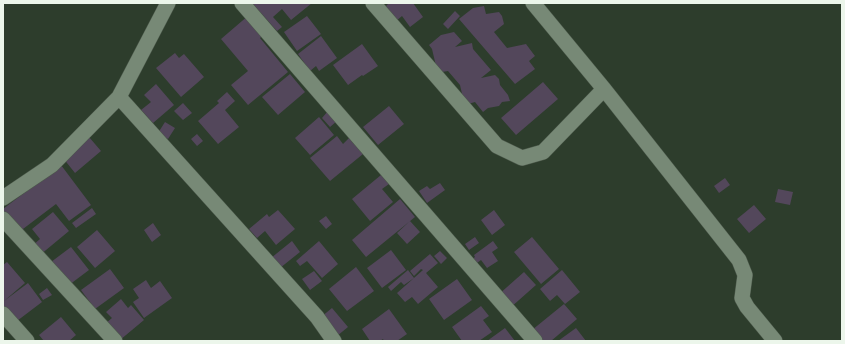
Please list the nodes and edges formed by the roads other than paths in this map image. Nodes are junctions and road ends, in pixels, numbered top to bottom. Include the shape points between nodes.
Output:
1 (168, 3) edge
2 (242, 3) edge
3 (374, 3) edge
4 (536, 4) edge
5 (604, 89) junction
6 (119, 97) junction
7 (3, 198) edge
8 (3, 219) edge
9 (3, 314) edge
10 (27, 341) edge
11 (115, 341) edge
12 (334, 341) edge
13 (535, 341) edge
14 (775, 341) edge

1 - 6 street
2 - 13 street
3 - 5 street via 497,146 522,158 544,152
4 - 5 street
5 - 14 street via 739,260 745,275 742,298
6 - 7 street via 52,165
6 - 12 street via 317,317
8 - 11 street
9 - 10 street

